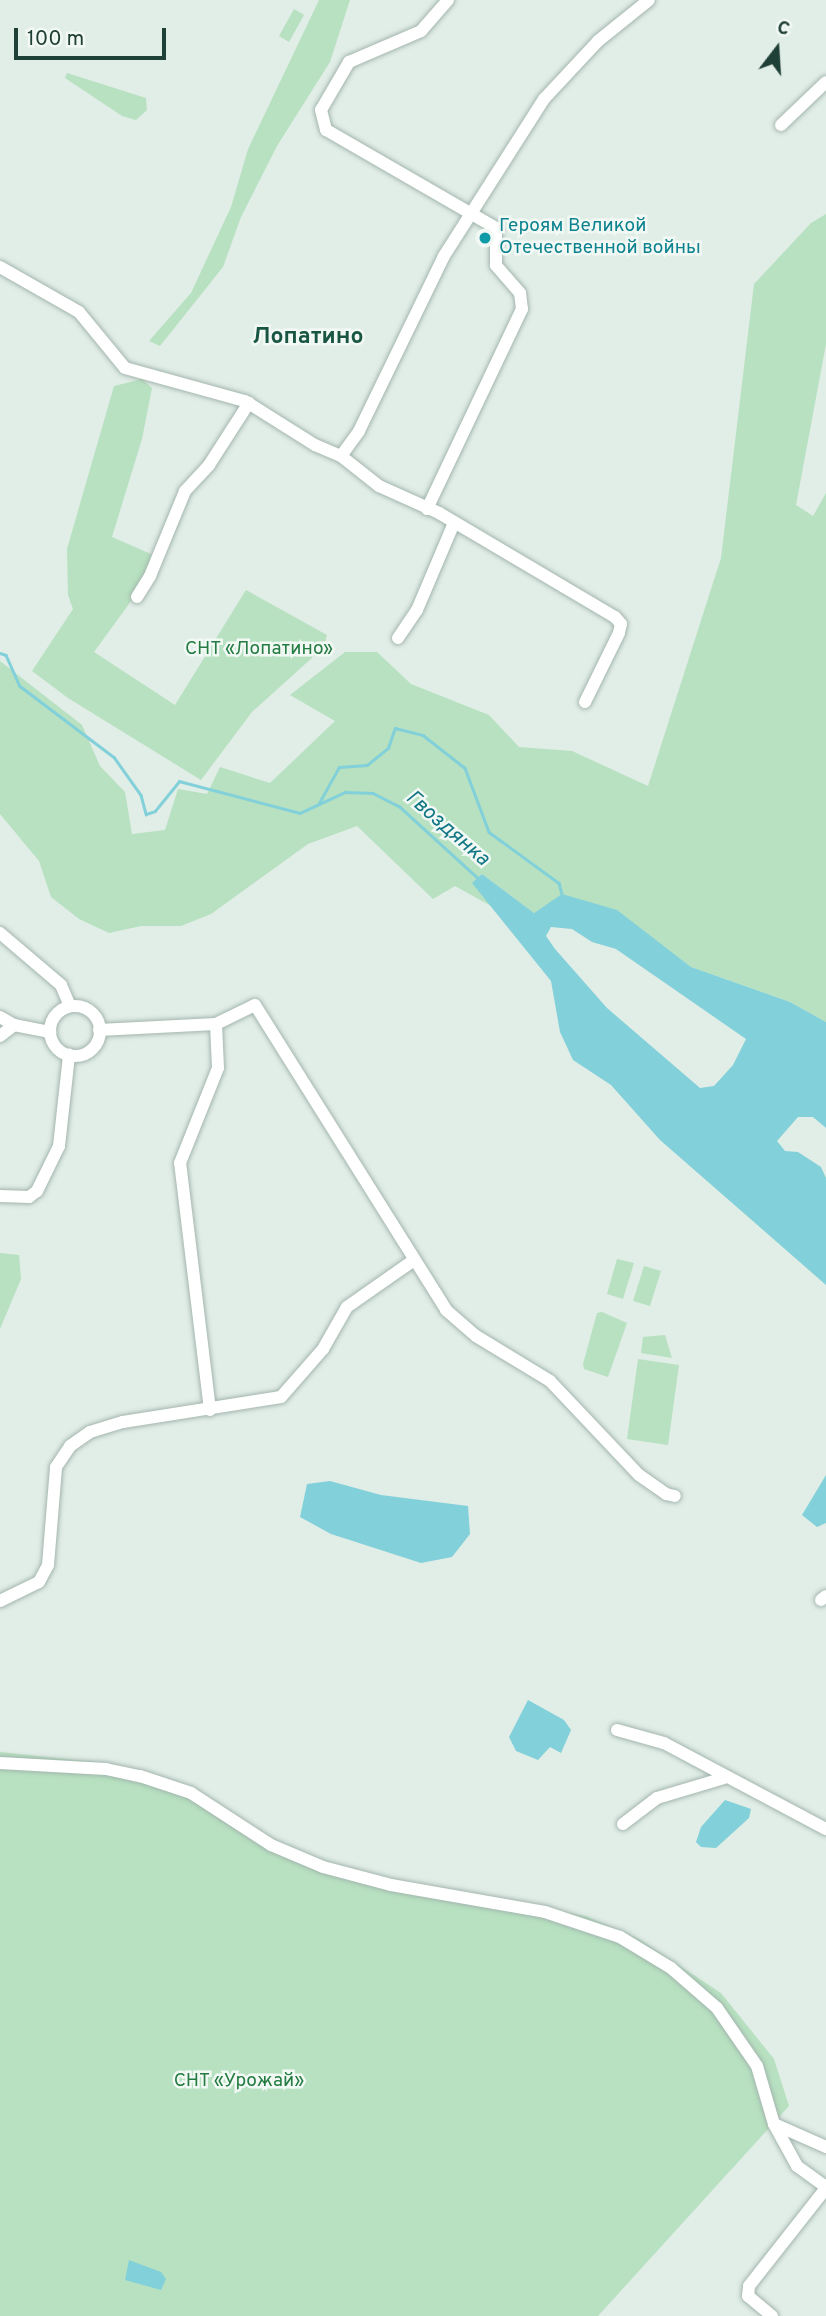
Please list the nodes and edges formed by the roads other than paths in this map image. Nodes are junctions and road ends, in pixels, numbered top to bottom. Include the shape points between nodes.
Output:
1 (448, 0) edge
2 (649, 0) edge
3 (826, 82) edge
4 (781, 125) dead end
5 (471, 212) junction
6 (0, 267) edge
7 (249, 403) junction
8 (341, 456) junction
9 (427, 509) junction
10 (454, 523) junction
11 (136, 597) dead end
12 (398, 638) dead end
13 (585, 702) dead end
14 (0, 933) edge
15 (70, 1006) junction
16 (0, 1017) edge
17 (216, 1024) junction
18 (14, 1025) junction
19 (99, 1030) junction
20 (50, 1032) junction
21 (0, 1037) edge
22 (69, 1055) junction
23 (0, 1196) edge
24 (414, 1260) junction
25 (210, 1410) junction
26 (675, 1496) dead end
27 (0, 1601) edge
28 (617, 1730) dead end
29 (0, 1763) edge
30 (724, 1778) junction
31 (623, 1824) dead end
32 (826, 1829) edge
33 (774, 2124) junction
34 (826, 2147) edge
35 (826, 2188) edge
36 (772, 2316) edge

1 - 5 street via 421,32 349,62 321,110 326,130
2 - 5 street via 562,76
3 - 4 street
5 - 8 street via 444,256 359,431
5 - 9 street via 496,228 496,265 520,293 522,309
6 - 7 street via 79,312 125,368
7 - 8 street
7 - 11 street via 209,465 185,491 150,576
8 - 9 street via 379,486
9 - 10 street
10 - 12 street via 417,610
10 - 13 street via 621,624
14 - 15 street via 61,985
15 - 19 street via 86,1008
15 - 20 street via 57,1013
16 - 18 street
17 - 19 street
17 - 24 street via 255,1005
17 - 25 street via 218,1068 180,1163
18 - 20 street
18 - 21 street
19 - 22 street via 89,1051
20 - 22 street via 55,1046
22 - 23 street via 59,1146 43,1180 29,1197
24 - 25 street via 347,1307 323,1349 281,1397
24 - 26 street via 457,1321 550,1381 639,1475
25 - 27 street via 124,1422 90,1432 70,1446 56,1467 48,1564 39,1582
28 - 30 street via 664,1743
29 - 33 street via 106,1769 140,1776 191,1793 271,1845 323,1867 391,1885 545,1912 620,1937 671,1968 724,2017 757,2066
30 - 31 street via 657,1798
30 - 32 street
33 - 34 street
33 - 35 street via 797,2166
35 - 36 street via 749,2286 748,2296

